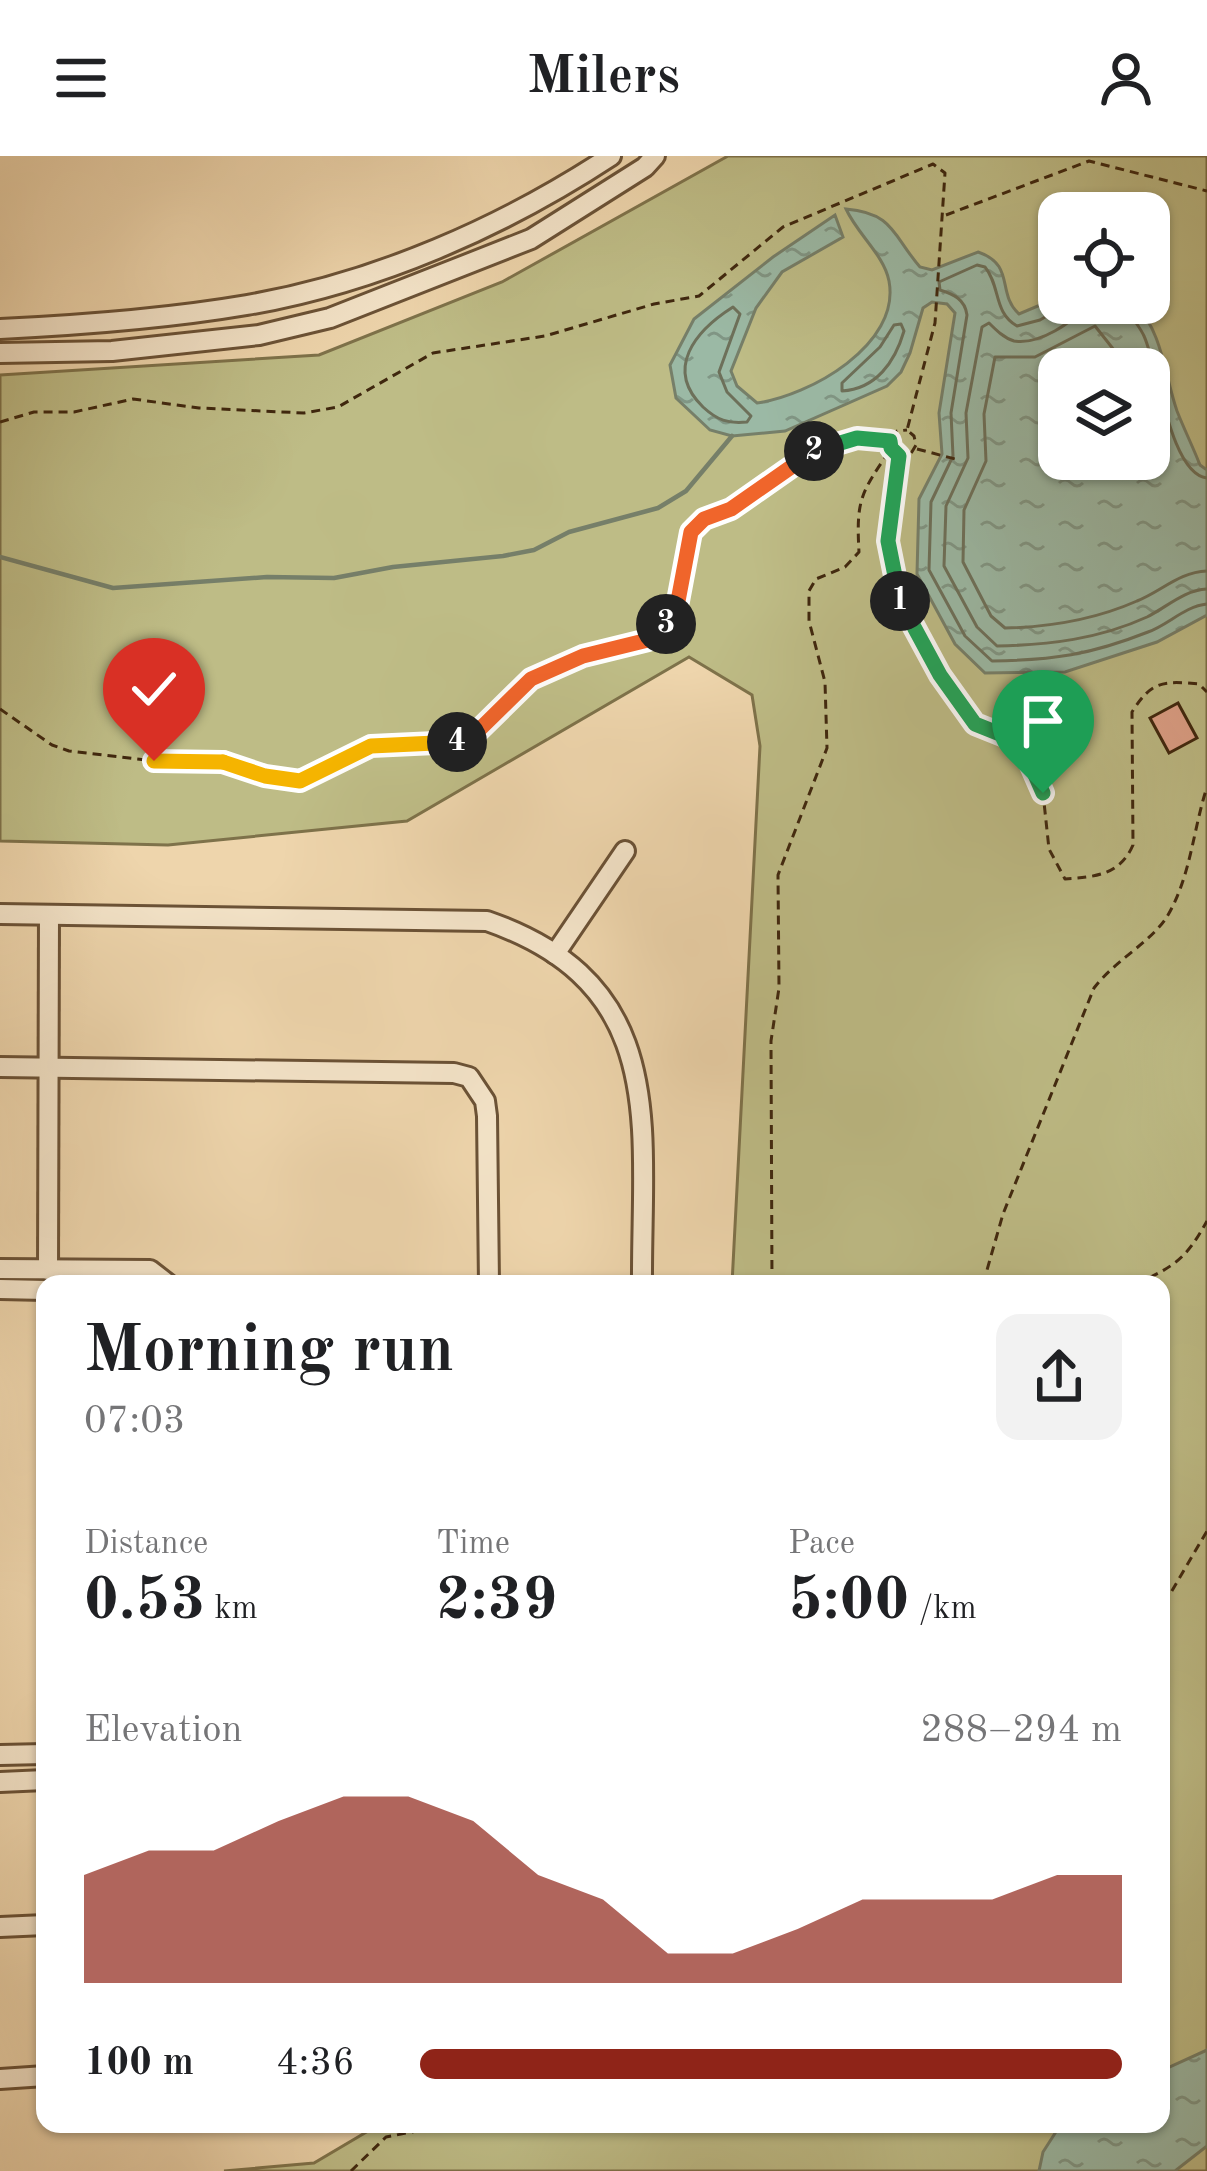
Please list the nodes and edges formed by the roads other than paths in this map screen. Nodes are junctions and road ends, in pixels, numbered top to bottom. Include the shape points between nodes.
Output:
1 (611, 156) edge
2 (655, 156) edge
3 (0, 329) edge
4 (0, 353) edge
5 (625, 851) dead end
6 (0, 914) edge
7 (49, 915) junction
8 (555, 954) junction
9 (0, 1067) edge
10 (48, 1068) junction
11 (0, 1269) edge
12 (46, 1275) edge
13 (98, 1275) edge
14 (156, 1275) edge
15 (489, 1275) edge
16 (642, 1275) edge
17 (36, 1278) edge
18 (36, 1282) edge
19 (0, 1289) edge
20 (36, 1754) edge
21 (0, 1755) edge
22 (36, 1780) edge
23 (0, 1782) edge
24 (36, 1926) edge
25 (0, 1928) edge
26 (36, 2077) edge
27 (0, 2079) edge

1 - 3 street via 521,211 386,268 251,304
2 - 4 street via 531,239 330,318 112,352
5 - 8 street
6 - 7 street
7 - 8 street via 487,921
7 - 10 street
8 - 16 street via 605,999 637,1067
9 - 10 street
10 - 12 street
10 - 15 street via 469,1077 487,1116
11 - 17 street
13 - 14 street
18 - 19 street
20 - 21 street
22 - 23 street
24 - 25 street
26 - 27 street

